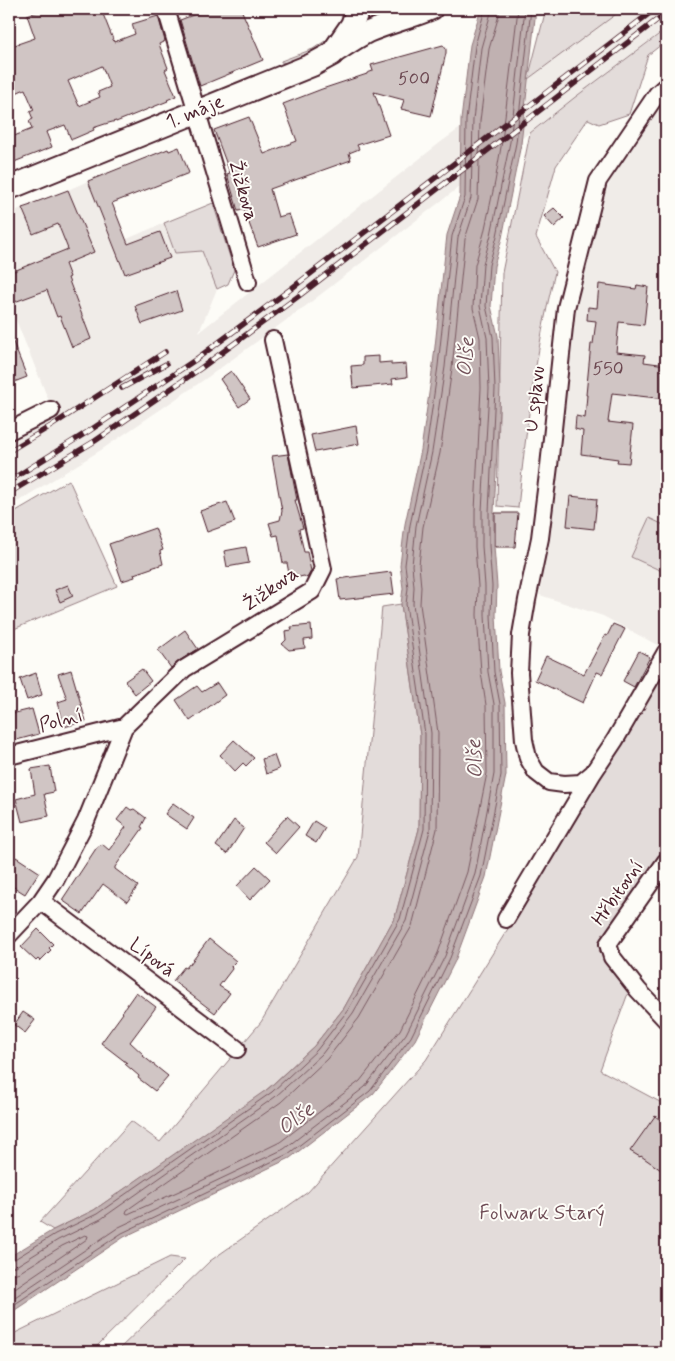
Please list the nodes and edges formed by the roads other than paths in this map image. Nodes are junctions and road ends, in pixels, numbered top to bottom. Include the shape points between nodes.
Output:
1 (166, 9) edge
2 (358, 9) edge
3 (432, 9) edge
4 (332, 54) junction
5 (666, 86) edge
6 (196, 112) junction
7 (9, 188) edge
8 (248, 282) dead end
9 (273, 340) dead end
10 (51, 410) dead end
11 (9, 431) edge
12 (666, 652) edge
13 (124, 727) junction
14 (9, 756) edge
15 (593, 772) junction
16 (666, 861) edge
17 (41, 901) junction
18 (506, 919) dead end
19 (9, 936) edge
20 (666, 1020) edge
21 (237, 1049) dead end

1 - 6 street, Žižkova
2 - 4 main road, 1. máje via 352,26
3 - 4 street via 366,33
4 - 6 main road, 1. máje via 278,80
5 - 15 street, U splavu via 657,94 598,181 566,308 540,538 521,635 520,673 528,758 536,772 549,782 581,783
6 - 7 main road, 1. máje
6 - 8 street, Žižkova
9 - 13 street, Žižkova via 323,569 312,591 184,669
10 - 11 street
12 - 15 street
13 - 14 street, Polní
13 - 17 street via 86,821
15 - 18 street
16 - 20 street, Hřbitovní via 608,944 612,957
17 - 19 street
17 - 21 street, Lípová

